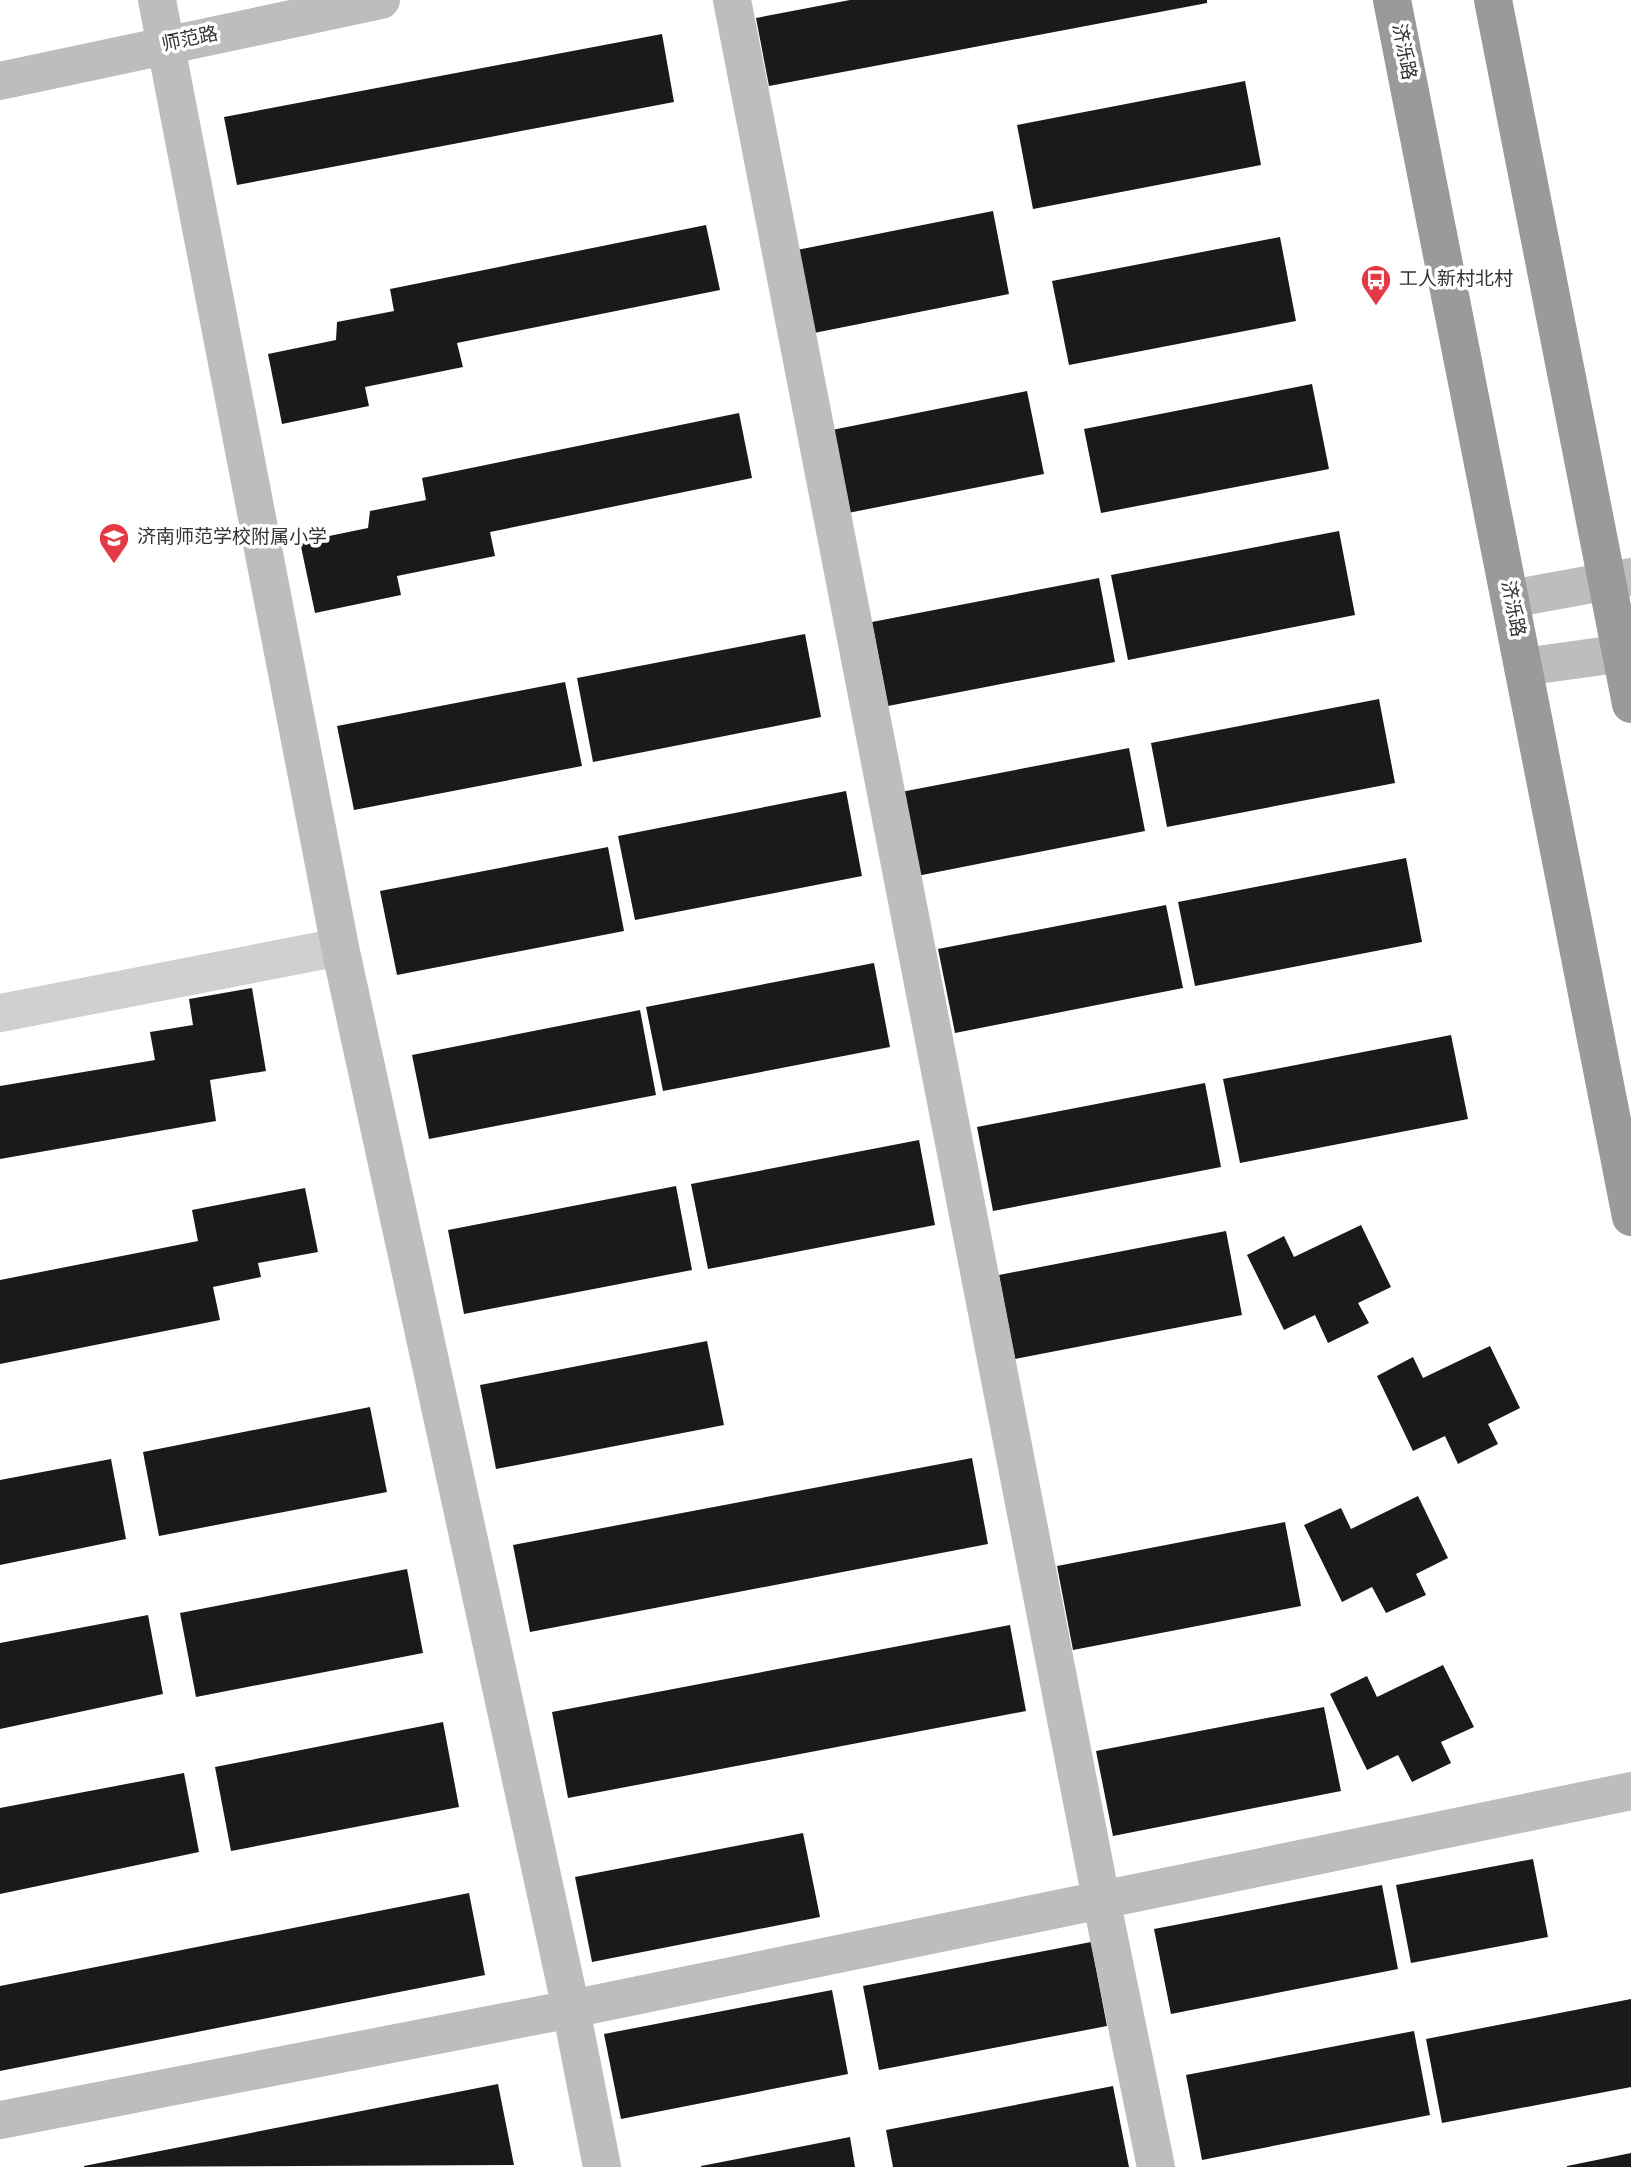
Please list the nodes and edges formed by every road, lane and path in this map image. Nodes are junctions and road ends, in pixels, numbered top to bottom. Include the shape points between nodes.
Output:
1 (157, 0) edge
2 (381, 0) edge
3 (732, 0) edge
4 (1392, 0) edge
5 (1493, 0) edge
6 (165, 46) junction
7 (0, 81) edge
8 (1619, 579) edge
9 (1510, 599) junction
10 (1626, 653) edge
11 (1523, 667) junction
12 (1631, 704) edge
13 (340, 947) junction
14 (0, 1013) edge
15 (1631, 1217) edge
16 (1631, 1791) edge
17 (1101, 1899) junction
18 (571, 2009) junction
19 (0, 2120) edge
20 (603, 2167) edge
21 (1156, 2167) edge

1 - 6 street
2 - 6 street, 师范路
3 - 17 street
4 - 9 highway, 济泺路
5 - 8 highway
6 - 7 street, 师范路
6 - 13 street
8 - 9 street
8 - 10 highway
9 - 11 highway, 济泺路
10 - 11 street
10 - 12 highway
11 - 15 highway, 济泺路
13 - 14 street
13 - 18 street
16 - 17 street
17 - 18 street
17 - 21 street
18 - 19 street
18 - 20 street

